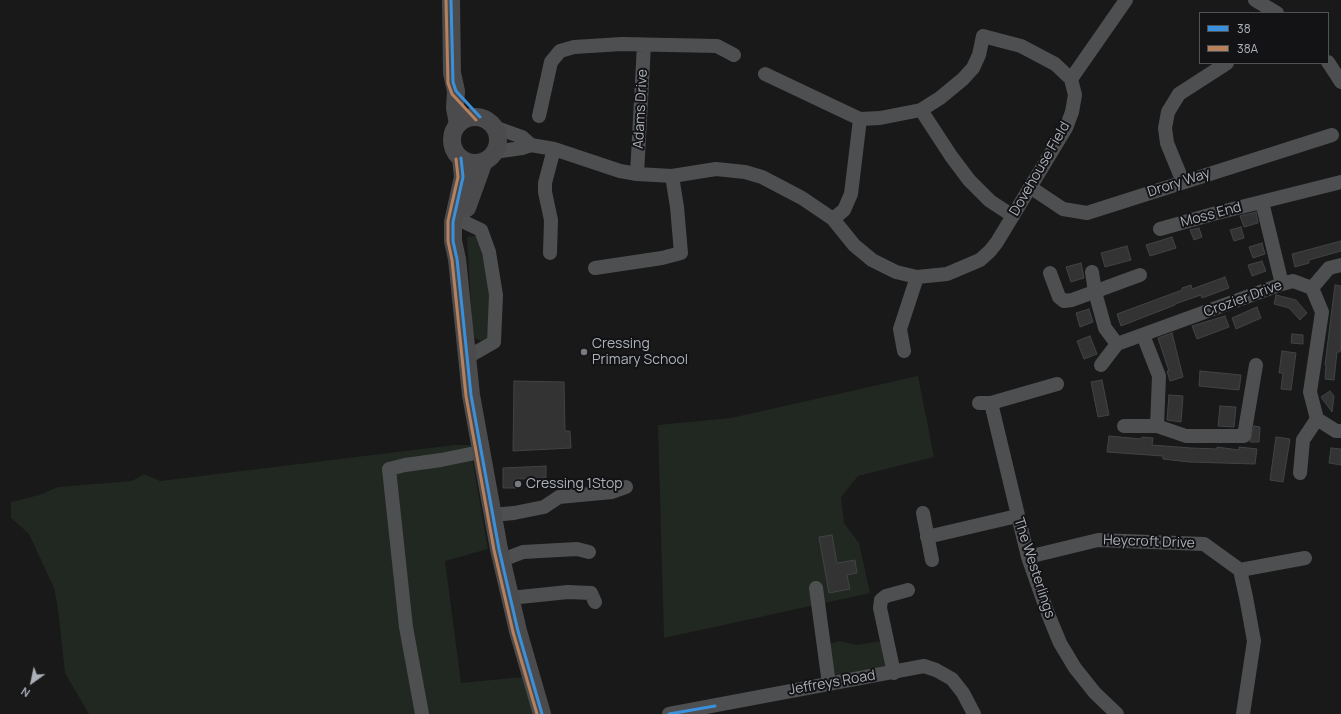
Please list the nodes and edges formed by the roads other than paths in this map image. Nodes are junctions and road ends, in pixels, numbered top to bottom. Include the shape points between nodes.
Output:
1 (451, 0) edge
2 (1126, 0) edge
3 (1255, 0) edge
4 (1275, 12) edge
5 (644, 45) junction
6 (734, 55) dead end
7 (1225, 64) edge
8 (1329, 64) edge
9 (765, 74) dead end
10 (1071, 79) junction
11 (1341, 82) edge
12 (456, 91) junction
13 (921, 110) junction
14 (539, 116) dead end
15 (860, 119) junction
16 (487, 122) junction
17 (458, 124) junction
18 (1332, 135) dead end
19 (531, 145) junction
20 (554, 149) junction
21 (489, 157) junction
22 (461, 158) junction
23 (637, 174) junction
24 (672, 176) junction
25 (1184, 182) junction
26 (1341, 182) edge
27 (1030, 187) junction
28 (1262, 202) junction
29 (1013, 216) junction
30 (833, 219) junction
31 (464, 222) junction
32 (1160, 229) dead end
33 (550, 253) dead end
34 (457, 259) junction
35 (1341, 265) edge
36 (595, 268) dead end
37 (1092, 272) dead end
38 (1050, 273) dead end
39 (1140, 275) dead end
40 (917, 278) junction
41 (1282, 284) junction
42 (1312, 288) junction
43 (1095, 292) junction
44 (1143, 335) junction
45 (1117, 344) junction
46 (904, 351) dead end
47 (466, 358) junction
48 (1101, 365) dead end
49 (1256, 365) dead end
50 (1057, 384) dead end
51 (1317, 419) junction
52 (1124, 426) dead end
53 (1157, 426) junction
54 (1341, 432) edge
55 (480, 452) junction
56 (1300, 473) dead end
57 (626, 487) dead end
58 (614, 499) dead end
59 (544, 507) junction
60 (923, 513) dead end
61 (492, 515) junction
62 (1017, 516) junction
63 (927, 538) junction
64 (589, 552) dead end
65 (1028, 557) junction
66 (1305, 558) dead end
67 (502, 560) junction
68 (932, 560) dead end
69 (1240, 570) junction
70 (816, 588) dead end
71 (908, 590) dead end
72 (510, 598) junction
73 (595, 602) dead end
74 (894, 672) junction
75 (829, 684) junction
76 (716, 710) edge
77 (422, 714) edge
78 (542, 714) edge
79 (669, 714) edge
80 (974, 714) edge
81 (1117, 714) edge
82 (1243, 714) edge

1 - 12 main road via 452,73
2 - 10 street
3 - 4 street
5 - 6 street via 717,46
5 - 14 street via 574,47 560,51 551,62
5 - 23 street, Adams Drive
7 - 25 street via 1179,94 1168,112 1165,128 1168,143
8 - 11 street
9 - 15 street
10 - 13 street via 1055,64 1021,46 983,36 973,68 963,79
10 - 27 street, Dovehouse Field via 1075,95 1066,128
12 - 16 main road
12 - 17 main road via 455,108
13 - 15 street
13 - 29 street via 969,180 990,201
15 - 30 street via 851,194 844,210
16 - 17 main road via 467,118
16 - 19 street, Dovehouse Field via 522,138
16 - 21 main road via 498,140
17 - 22 main road via 452,142
18 - 25 street, Drory Way
19 - 20 street, Dovehouse Field
19 - 21 street, Dovehouse Field
20 - 23 street, Dovehouse Field via 620,171
20 - 33 street via 545,184 552,220
21 - 22 main road via 472,162
21 - 31 main road via 470,196
22 - 34 main road via 463,177 453,222 453,241
23 - 24 street, Dovehouse Field
24 - 30 street, Dovehouse Field via 716,169 745,172 774,182
24 - 36 street via 681,253
25 - 27 street, Drory Way via 1087,213 1063,209
26 - 28 street, Moss End
27 - 29 street, Dovehouse Field
28 - 32 street, Moss End
28 - 41 street
29 - 40 street, Dovehouse Field via 997,242 980,260 947,274
30 - 40 street, Dovehouse Field via 854,245 872,260 896,272
31 - 34 main road
31 - 47 street via 481,230 489,252 496,295 494,342
34 - 47 main road
35 - 42 street via 1329,268
37 - 43 street
38 - 43 street via 1059,297 1064,301
39 - 43 street
40 - 46 street via 900,329
41 - 42 street, Crozier Drive via 1293,282
41 - 44 street, Crozier Drive
42 - 51 street via 1322,312 1310,392
43 - 45 street via 1105,328
44 - 45 street, Crozier Drive
44 - 53 street via 1159,376
45 - 48 street
47 - 55 main road
49 - 53 street via 1244,436 1186,436
50 - 62 street, The Westerlings via 985,403
51 - 54 street
51 - 56 street via 1303,440
52 - 53 street
55 - 61 main road
55 - 77 street via 389,469 406,627
57 - 59 street via 612,492 559,497
58 - 59 street
59 - 61 street
60 - 63 street
61 - 67 main road
62 - 63 street
62 - 65 street, The Westerlings
63 - 68 street
64 - 67 street via 577,549 523,552
65 - 69 street, Heycroft Drive via 1098,540 1204,544
65 - 81 street, The Westerlings via 1060,642 1095,693
66 - 69 street
67 - 72 main road
69 - 82 street via 1254,641
70 - 75 street
71 - 74 street via 886,596 881,600 880,608
72 - 73 street via 583,592 593,595
72 - 78 main road
74 - 75 street, Jeffreys Road
74 - 80 street, Jeffreys Road via 924,666 936,670 952,679
75 - 76 street, Jeffreys Road
76 - 79 street, Jeffreys Road

